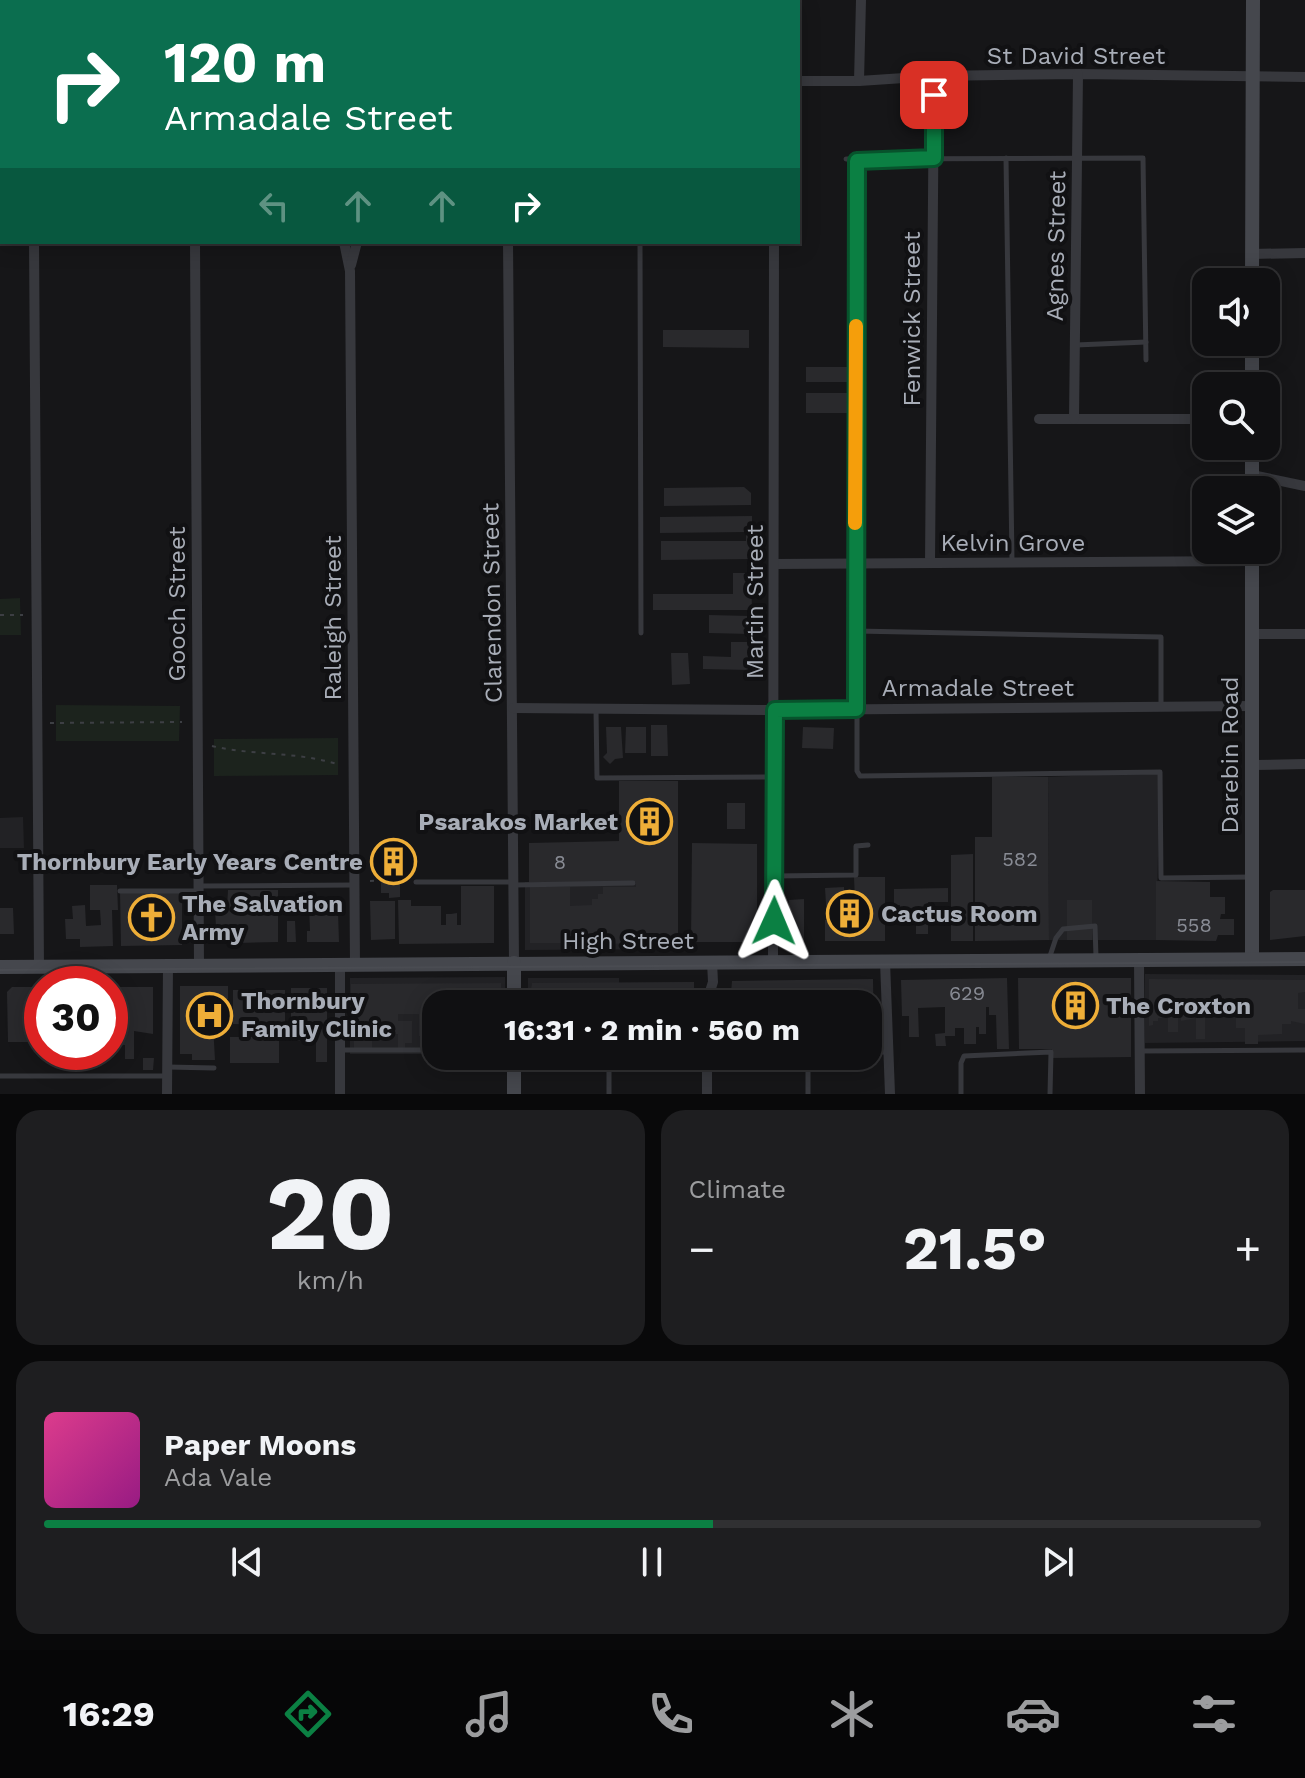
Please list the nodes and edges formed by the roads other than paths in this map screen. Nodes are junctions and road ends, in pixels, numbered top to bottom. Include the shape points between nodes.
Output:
1 (861, 0) edge
2 (1253, 0) edge
3 (1078, 74) junction
4 (934, 76) junction
5 (1305, 77) edge
6 (1253, 78) junction
7 (800, 81) edge
8 (859, 81) junction
9 (1077, 157) junction
10 (934, 158) junction
11 (1006, 158) junction
12 (846, 159) dead end
13 (857, 161) junction
14 (34, 244) edge
15 (195, 244) edge
16 (344, 244) edge
17 (357, 244) edge
18 (508, 244) edge
19 (640, 244) edge
20 (774, 244) edge
21 (1305, 253) edge
22 (1252, 254) junction
23 (1252, 268) edge
24 (350, 271) junction
25 (1146, 342) junction
26 (1075, 345) junction
27 (1146, 360) dead end
28 (1039, 419) dead end
29 (1074, 419) junction
30 (1192, 419) edge
31 (1280, 485) edge
32 (1305, 486) edge
33 (1192, 558) edge
34 (930, 563) junction
35 (1012, 563) junction
36 (774, 564) junction
37 (855, 564) junction
38 (1252, 564) edge
39 (856, 631) junction
40 (641, 633) dead end
41 (1252, 634) junction
42 (1305, 634) edge
43 (1252, 706) junction
44 (1161, 707) junction
45 (513, 708) junction
46 (596, 709) junction
47 (856, 709) junction
48 (775, 710) junction
49 (1305, 764) edge
50 (1253, 765) junction
51 (775, 777) junction
52 (868, 845) dead end
53 (774, 876) junction
54 (1252, 877) junction
55 (416, 882) road end
56 (633, 883) dead end
57 (514, 884) junction
58 (355, 885) junction
59 (198, 888) junction
60 (120, 891) dead end
61 (1252, 959) junction
62 (1305, 959) edge
63 (1049, 960) junction
64 (1096, 960) junction
65 (1139, 960) junction
66 (885, 961) junction
67 (712, 962) junction
68 (773, 962) junction
69 (514, 963) junction
70 (348, 964) junction
71 (39, 966) edge
72 (128, 966) edge
73 (168, 966) junction
74 (199, 966) junction
75 (0, 967) edge
76 (24, 967) edge
77 (514, 990) edge
78 (710, 990) edge
79 (340, 1050) junction
80 (422, 1050) edge
81 (1305, 1050) edge
82 (1140, 1051) junction
83 (882, 1052) edge
84 (889, 1052) junction
85 (214, 1068) dead end
86 (514, 1070) edge
87 (609, 1070) edge
88 (707, 1070) edge
89 (808, 1070) edge
90 (167, 1071) junction
91 (0, 1076) edge
92 (167, 1094) edge
93 (340, 1094) edge
94 (514, 1094) edge
95 (609, 1094) edge
96 (707, 1094) edge
97 (808, 1094) edge
98 (890, 1094) edge
99 (961, 1094) edge
100 (1050, 1094) edge
101 (1140, 1094) edge

1 - 8 street
2 - 6 main road
3 - 4 street, St David Street
3 - 6 street, St David Street
3 - 9 street, Agnes Street
4 - 8 street, St David Street
4 - 10 street, Fenwick Street
5 - 6 street, St David Street
6 - 22 main road
7 - 8 street, St David Street
9 - 11 lane
9 - 25 lane via 1143,158
9 - 26 street, Agnes Street
10 - 11 lane
10 - 13 lane
10 - 34 street, Fenwick Street
11 - 35 lane
12 - 13 lane
13 - 37 lane
14 - 71 street
15 - 59 street, Gooch Street
16 - 24 street, Raleigh Street
17 - 24 street, Raleigh Street
18 - 45 street, Clarendon Street
19 - 40 lane
20 - 36 street, Martin Street
21 - 22 street
22 - 23 main road
24 - 58 street, Raleigh Street
25 - 26 lane
25 - 27 lane
26 - 29 street, Agnes Street
28 - 29 street
29 - 30 street
31 - 32 street
33 - 35 street, Kelvin Grove
34 - 35 street, Kelvin Grove
34 - 37 street, Kelvin Grove
36 - 37 street, Kelvin Grove
36 - 48 street, Martin Street
37 - 39 lane
38 - 41 main road, Darebin Road
39 - 44 lane via 1161,637
39 - 47 lane
41 - 42 street
41 - 43 main road, Darebin Road
43 - 44 street, Armadale Street
43 - 50 main road, Darebin Road
44 - 47 street, Armadale Street
45 - 46 street, Armadale Street
45 - 57 street, Clarendon Street
46 - 48 street, Armadale Street
46 - 51 lane via 597,778
47 - 48 street, Armadale Street
47 - 54 lane via 860,776 1160,772 1161,878
48 - 51 street, Martin Street
49 - 50 street
50 - 54 main road, Darebin Road
51 - 53 street, Martin Street
52 - 53 lane via 856,846 856,875
53 - 68 street, Martin Street
54 - 61 main road, Darebin Road
55 - 57 lane
56 - 57 lane
57 - 69 street, Clarendon Street
58 - 59 lane
58 - 70 street, Raleigh Street
59 - 60 lane
59 - 74 street, Gooch Street
61 - 62 main road, High Street
61 - 65 main road, High Street
63 - 64 main road, High Street
63 - 64 lane via 1063,929 1095,926
63 - 66 main road, High Street
64 - 65 main road, High Street
65 - 82 street
66 - 68 main road, High Street
66 - 84 street
67 - 68 main road, High Street
67 - 69 main road, High Street
67 - 78 street
69 - 70 main road, High Street
69 - 77 main road
70 - 74 main road, High Street
70 - 79 street, Raleigh Street
72 - 73 main road, High Street
73 - 74 main road, High Street
73 - 90 street
75 - 76 main road, High Street
79 - 80 lane
79 - 93 street, Raleigh Street
81 - 82 lane
82 - 101 street
83 - 84 lane
84 - 98 street
85 - 90 lane
86 - 94 main road
87 - 95 lane
88 - 96 street
89 - 97 lane
90 - 91 lane
90 - 92 street
99 - 100 lane via 964,1056 1051,1052

